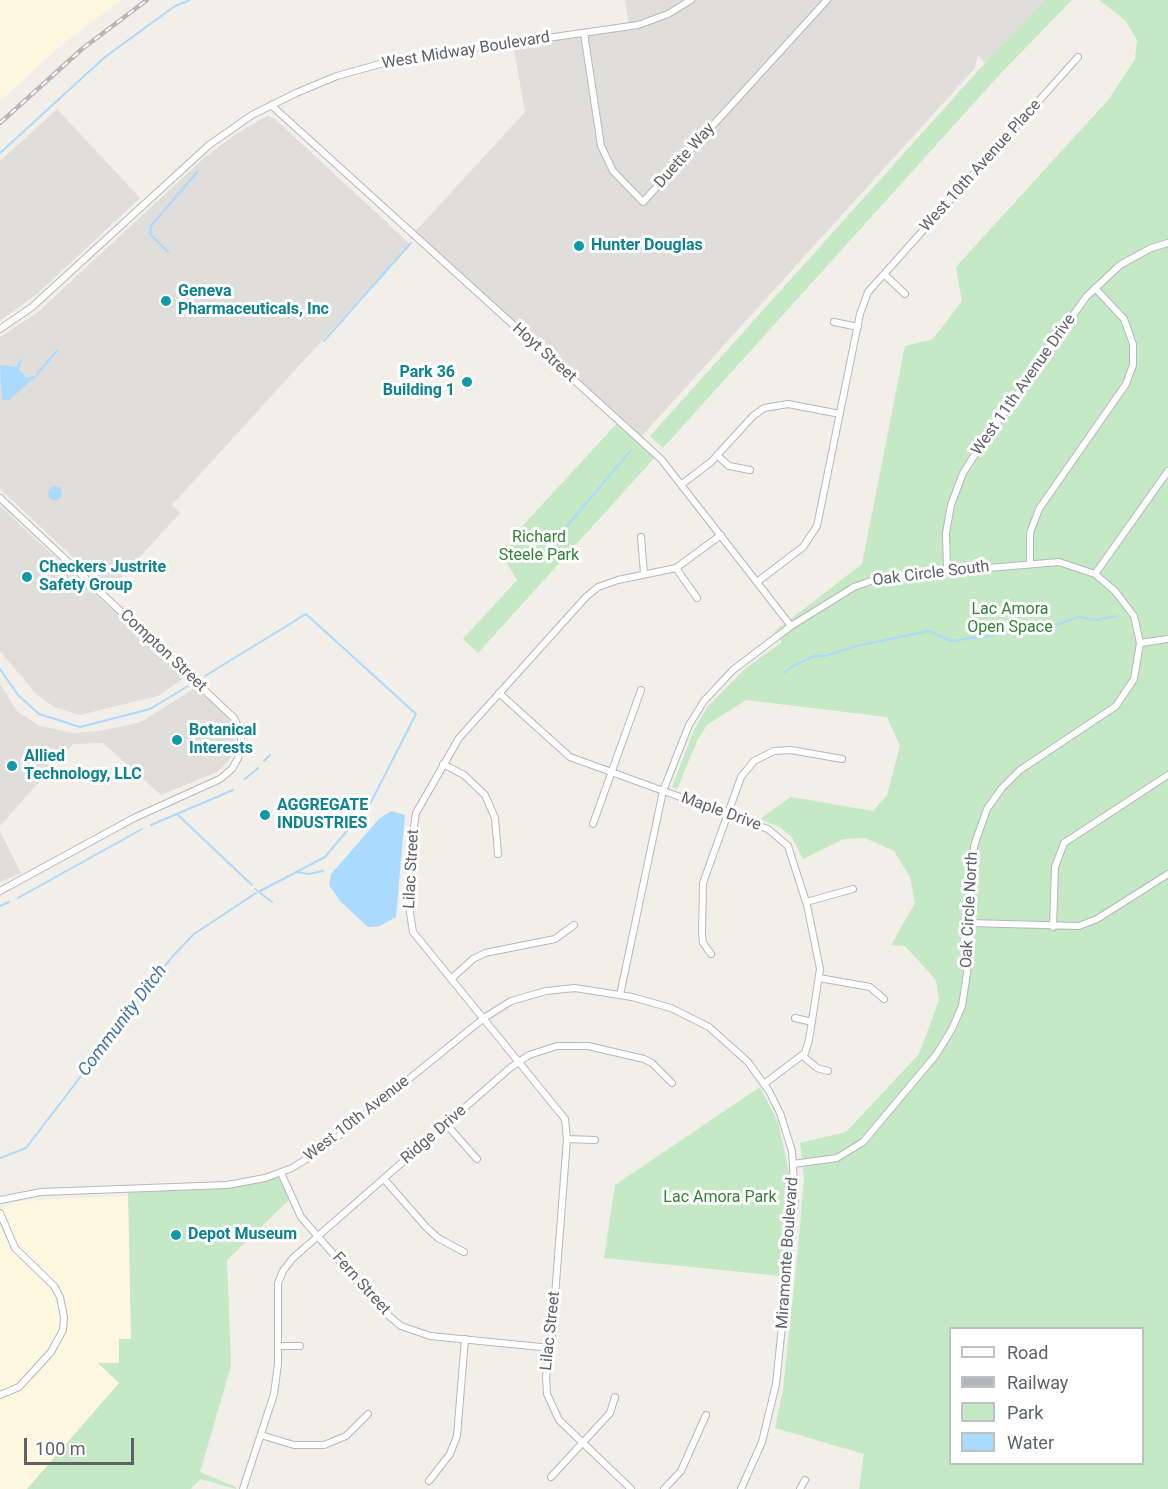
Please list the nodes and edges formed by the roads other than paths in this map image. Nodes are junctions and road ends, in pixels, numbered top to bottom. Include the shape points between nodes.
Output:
1 (691, 0) edge
2 (827, 0) edge
3 (584, 33) junction
4 (1078, 57) dead end
5 (271, 105) junction
6 (1168, 243) edge
7 (884, 274) junction
8 (1095, 288) junction
9 (905, 294) dead end
10 (834, 322) dead end
11 (858, 327) junction
12 (0, 329) edge
13 (840, 414) junction
14 (717, 455) junction
15 (750, 470) dead end
16 (1168, 471) edge
17 (682, 484) junction
18 (0, 498) edge
19 (721, 535) junction
20 (641, 537) dead end
21 (1030, 562) junction
22 (676, 568) junction
23 (947, 570) junction
24 (644, 574) junction
25 (1095, 574) junction
26 (757, 582) junction
27 (697, 598) dead end
28 (791, 626) junction
29 (1168, 639) edge
30 (1140, 643) junction
31 (641, 690) dead end
32 (499, 693) junction
33 (842, 759) dead end
34 (443, 764) junction
35 (612, 773) junction
36 (1168, 775) edge
37 (663, 791) junction
38 (727, 814) junction
39 (593, 824) dead end
40 (498, 854) dead end
41 (1168, 874) edge
42 (853, 890) dead end
43 (0, 891) edge
44 (806, 902) junction
45 (969, 923) junction
46 (574, 925) dead end
47 (1053, 927) junction
48 (711, 954) dead end
49 (819, 978) junction
50 (451, 979) junction
51 (620, 995) junction
52 (884, 999) dead end
53 (484, 1018) junction
54 (795, 1018) dead end
55 (812, 1022) junction
56 (803, 1056) junction
57 (517, 1063) junction
58 (828, 1071) dead end
59 (672, 1083) dead end
60 (764, 1084) junction
61 (446, 1124) junction
62 (567, 1139) junction
63 (595, 1140) dead end
64 (477, 1159) dead end
65 (793, 1164) junction
66 (281, 1173) junction
67 (384, 1179) junction
68 (0, 1200) edge
69 (0, 1213) edge
70 (318, 1237) junction
71 (464, 1252) dead end
72 (465, 1339) junction
73 (278, 1346) junction
74 (300, 1346) dead end
75 (551, 1348) junction
76 (0, 1395) edge
77 (615, 1397) dead end
78 (368, 1414) dead end
79 (706, 1415) dead end
80 (261, 1435) junction
81 (582, 1442) junction
82 (551, 1477) dead end
83 (805, 1480) dead end
84 (429, 1481) dead end
85 (243, 1489) edge
86 (632, 1489) edge
87 (664, 1489) edge
88 (741, 1489) edge
89 (800, 1489) edge

1 - 3 street, West Midway Boulevard via 638,25
2 - 3 street, Duette Way via 644,202 613,171 601,146
3 - 5 street, West Midway Boulevard via 394,60 337,76
4 - 7 street, West 10th Avenue Place
5 - 12 street, West Midway Boulevard via 209,145 32,307
5 - 17 street, Hoyt Street via 661,459
6 - 8 street, West 11th Avenue Drive via 1132,257
7 - 9 street
7 - 11 street, West 10th Avenue Place via 863,303
8 - 21 street via 1124,319 1133,344 1133,365 1122,391 1039,509 1030,533
8 - 23 street, West 11th Avenue Drive via 963,473 948,516
10 - 11 street
11 - 13 street, West 10th Avenue Place
13 - 14 street via 788,404 768,407 753,416
13 - 26 street, West 10th Avenue Place via 814,534
14 - 15 street via 729,466
14 - 17 street
16 - 25 street
17 - 19 street, Hoyt Street
18 - 43 street, Compton Street via 192,678 236,722 241,733 241,751 227,775 126,823
19 - 22 street, Lilac Street
19 - 26 street, Hoyt Street
20 - 24 street
21 - 23 street, Oak Circle South
21 - 25 street, Oak Circle South via 1059,562
22 - 24 street, Lilac Street
22 - 27 street
23 - 28 street, Oak Circle South via 882,577 865,583
24 - 32 street, Lilac Street via 598,587
25 - 30 street, Oak Circle South via 1125,602 1134,616
26 - 28 street, Hoyt Street
28 - 37 street, Oak Circle South via 734,670 704,701 689,725
29 - 30 street
30 - 45 street, Oak Circle North via 1134,679 1116,706 1020,770 991,802 974,846
31 - 35 street
32 - 34 street, Lilac Street via 459,738
32 - 35 street, Maple Drive via 570,757
33 - 38 street via 791,750 764,755 749,765 741,777
34 - 40 street via 464,775 484,795 495,818
34 - 50 street, Lilac Street via 416,813 409,906 413,932
35 - 37 street, Maple Drive
35 - 39 street
36 - 47 street via 1064,843 1055,867
37 - 38 street, Maple Drive
37 - 51 street, Oak Circle South
38 - 44 street, Maple Drive via 768,829 782,839 793,855
38 - 48 street via 702,893 703,943
41 - 47 street via 1088,923
42 - 44 street
44 - 49 street, Maple Drive via 819,956
45 - 47 street
45 - 65 street, Oak Circle North via 962,1006 936,1055 856,1148 825,1161
46 - 50 street via 555,939 484,953
49 - 52 street via 870,987
49 - 55 street, Maple Drive
50 - 53 street, Lilac Street
51 - 53 street, West 10th Avenue via 575,988 546,991 512,1001
51 - 60 street, Miramonte Boulevard via 671,1008 709,1027 736,1049
53 - 57 street, Lilac Street
53 - 66 street, West 10th Avenue via 325,1147
54 - 55 street
55 - 56 street, Maple Drive
56 - 58 street
56 - 60 street
57 - 59 street, Ridge Drive via 549,1047 588,1046 644,1059
57 - 61 street, Ridge Drive
57 - 62 street, Lilac Street via 565,1119
60 - 65 street, Miramonte Boulevard via 784,1124
61 - 64 street
61 - 67 street, Ridge Drive
62 - 63 street
62 - 75 street, Lilac Street
65 - 88 street, Miramonte Boulevard via 795,1201 776,1384 762,1442
66 - 68 street, West 10th Avenue via 235,1185 41,1192
66 - 70 street, Fern Street via 296,1209
67 - 70 street, Ridge Drive
67 - 71 street via 438,1238
69 - 76 street via 15,1248 54,1286 64,1317 63,1330 51,1352 19,1387
70 - 72 street, Fern Street via 401,1326 424,1335
70 - 73 street, Ridge Drive via 293,1258 281,1276 277,1293
72 - 75 street, Fern Street
72 - 84 street via 457,1437 450,1454
73 - 74 street
73 - 80 street, Ridge Drive via 274,1394
75 - 81 street, Lilac Street via 546,1376 551,1408
77 - 81 street via 610,1413
78 - 80 street via 346,1436 324,1444 294,1445
79 - 87 street via 681,1470
80 - 85 street, Ridge Drive
81 - 82 street
81 - 86 street, Lilac Street
83 - 89 street

